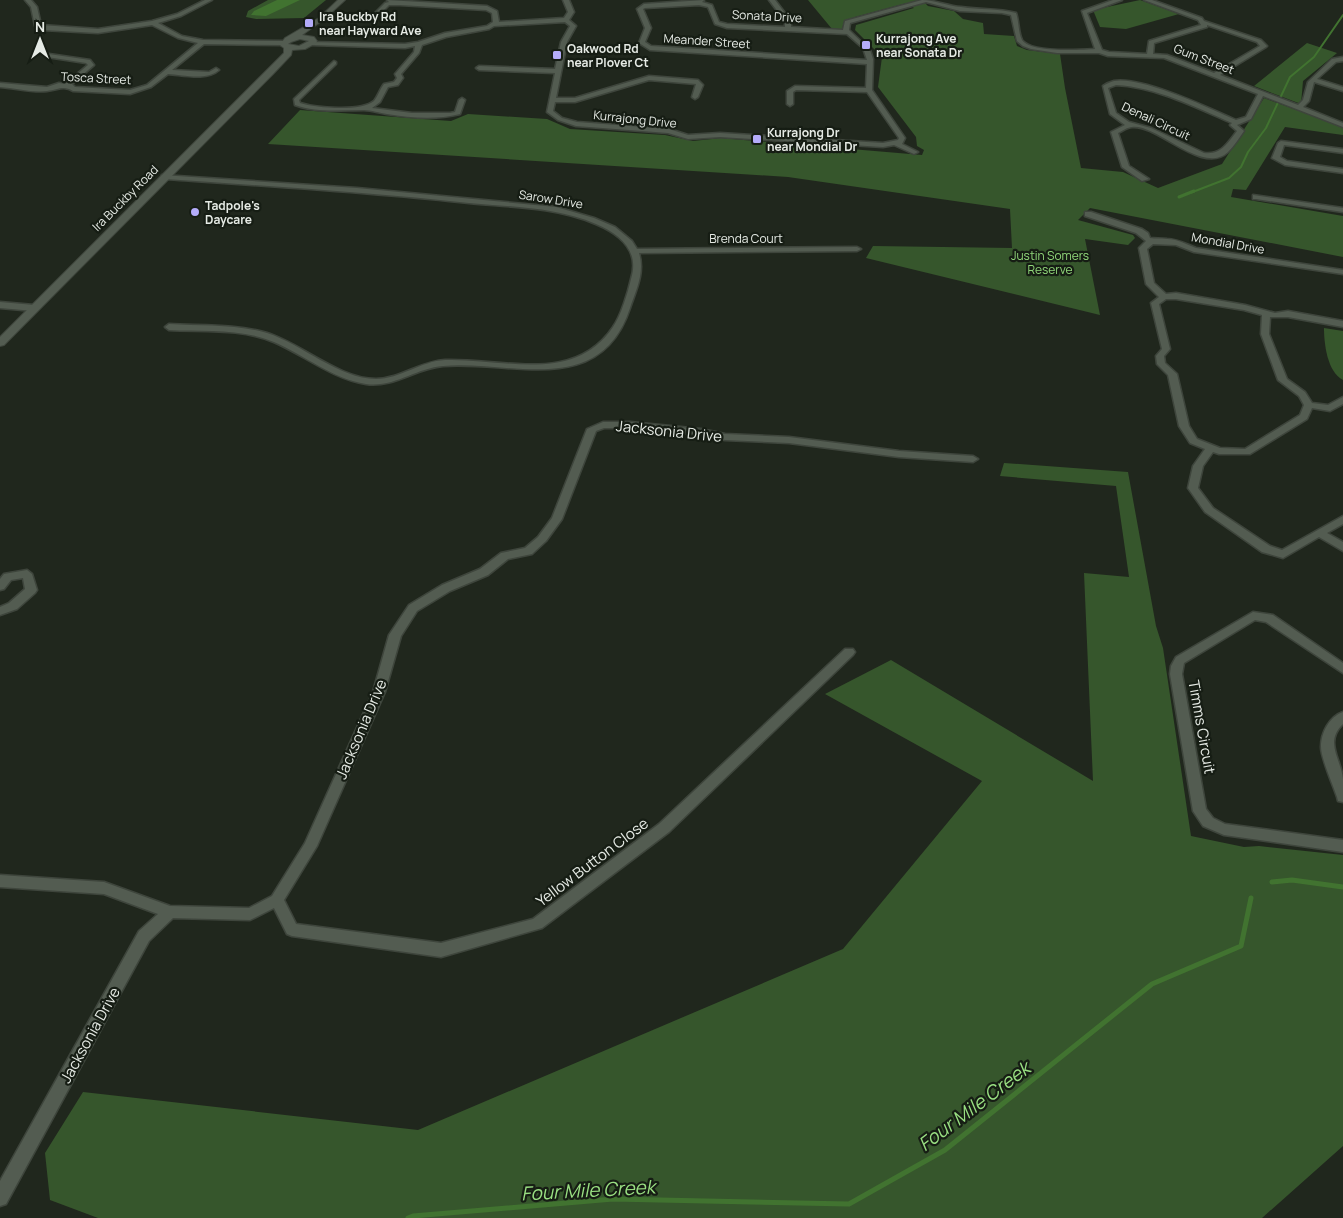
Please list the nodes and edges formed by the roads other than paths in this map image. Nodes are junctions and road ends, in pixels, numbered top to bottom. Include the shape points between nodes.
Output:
1 (28, 0) edge
2 (209, 0) edge
3 (343, 0) edge
4 (566, 0) edge
5 (636, 0) edge
6 (772, 0) edge
7 (928, 0) edge
8 (1119, 0) edge
9 (1147, 0) edge
10 (391, 1) edge
11 (700, 1) edge
12 (644, 6) junction
13 (375, 16) dead end
14 (566, 20) junction
15 (1202, 22) junction
16 (153, 23) junction
17 (496, 23) junction
18 (788, 29) junction
19 (848, 32) junction
20 (292, 38) junction
21 (310, 40) junction
22 (204, 42) junction
23 (419, 44) junction
24 (286, 45) junction
25 (303, 47) junction
26 (1099, 51) junction
27 (1150, 54) junction
28 (49, 56) dead end
29 (1343, 60) edge
30 (870, 62) junction
31 (334, 63) dead end
32 (478, 68) dead end
33 (558, 71) junction
34 (167, 72) junction
35 (270, 72) junction
36 (210, 75) dead end
37 (1215, 75) junction
38 (1313, 80) junction
39 (0, 85) edge
40 (66, 86) junction
41 (1343, 89) edge
42 (869, 90) junction
43 (1262, 93) junction
44 (695, 97) dead end
45 (462, 100) dead end
46 (552, 100) junction
47 (790, 104) dead end
48 (365, 108) junction
49 (1299, 108) junction
50 (1236, 122) junction
51 (1132, 124) junction
52 (1343, 125) edge
53 (896, 144) junction
54 (1343, 151) edge
55 (914, 152) dead end
56 (1343, 172) edge
57 (164, 176) junction
58 (1145, 179) dead end
59 (1256, 196) dead end
60 (1343, 210) edge
61 (1088, 214) dead end
62 (1151, 241) junction
63 (857, 249) dead end
64 (635, 251) junction
65 (1343, 272) edge
66 (1164, 297) junction
67 (0, 305) edge
68 (34, 308) junction
69 (1266, 314) junction
70 (1343, 324) edge
71 (169, 327) dead end
72 (0, 343) edge
73 (1343, 400) edge
74 (1309, 405) junction
75 (1211, 448) junction
76 (973, 459) dead end
77 (1343, 519) edge
78 (1320, 533) junction
79 (1343, 547) edge
80 (0, 586) edge
81 (0, 611) edge
82 (850, 652) dead end
83 (1343, 669) edge
84 (1343, 717) edge
85 (1343, 797) edge
86 (1343, 846) edge
87 (0, 881) edge
88 (277, 900) junction
89 (170, 912) junction
90 (0, 1198) edge

1 - 16 street via 34,6 38,26 43,28 98,31
2 - 16 street
3 - 20 street
3 - 21 street via 328,19 315,28
4 - 14 street via 571,12
5 - 12 street
6 - 18 street via 788,21
7 - 19 street via 862,16 847,22
7 - 26 street, Gum Street via 960,9 1014,14 1020,41 1025,46
8 - 26 street via 1084,12
9 - 15 street
10 - 13 street
10 - 17 street via 487,8 495,12
11 - 12 street
11 - 18 street, Sonata Drive via 710,6 717,23
12 - 30 street, Meander Street via 640,9 649,26 642,43 650,48
14 - 17 street
14 - 33 street via 573,26 564,42
15 - 27 street via 1205,26 1151,42
15 - 37 street via 1259,41 1264,46
16 - 22 street via 180,37
17 - 23 street via 480,30 446,34
18 - 19 street, Sonata Drive
19 - 30 street via 868,50
20 - 21 street
20 - 24 street
21 - 23 street
21 - 25 street
22 - 24 street
22 - 34 street, Tosca Street
23 - 48 street via 417,52 398,74 400,78 396,84 386,85 376,102
24 - 25 street
24 - 35 street, Ira Buckby Road via 288,53
25 - 35 street, Ira Buckby Road
26 - 27 street, Gum Street
27 - 37 street, Gum Street via 1165,56
28 - 40 street via 88,61 91,65
29 - 38 street via 1334,60
30 - 42 street
31 - 48 street via 296,100 297,104 353,110
32 - 33 street
33 - 46 street
34 - 36 street
34 - 40 street, Tosca Street via 150,86 130,92
35 - 57 street, Ira Buckby Road
37 - 43 street, Gum Street
38 - 41 street
38 - 49 street via 1306,101
39 - 40 street, Tosca Street via 47,89
42 - 47 street via 795,88 790,91
42 - 53 street via 902,138
43 - 49 street, Gum Street
43 - 50 street via 1249,118
44 - 46 street via 700,85 698,82 648,78 575,100
45 - 48 street via 458,113 446,116 377,112
46 - 53 street, Kurrajong Drive via 550,112 576,124 669,131 688,138 720,135
49 - 52 street, Gum Street
50 - 51 street, Denali Circuit via 1233,125 1241,131 1224,152 1212,156 1202,155
50 - 51 street, Denali Circuit via 1153,88 1139,84 1108,84 1105,87 1113,114
51 - 58 street via 1114,132 1126,167
53 - 55 street
54 - 56 street via 1281,144 1276,158 1285,164
57 - 64 street, Sarow Drive via 433,196 555,210 578,214 609,227 628,241
57 - 68 street, Ira Buckby Road
59 - 60 street
61 - 62 street, Mondial Drive via 1139,231
62 - 65 street, Mondial Drive
62 - 66 street via 1142,248 1150,284
63 - 64 street, Brenda Court
64 - 71 street via 639,262 637,274 617,328 595,352 566,365 543,368 442,363 378,382 359,381 265,335
66 - 69 street via 1176,296
66 - 75 street via 1155,303 1166,349 1160,356 1161,364 1172,374 1184,426 1194,441
67 - 68 street
68 - 72 street, Ira Buckby Road
69 - 70 street via 1288,314
69 - 74 street via 1265,334 1283,380 1302,394
73 - 74 street via 1330,408
74 - 75 street via 1304,417 1247,452 1219,452
75 - 78 street via 1198,466 1193,488 1209,510 1266,549 1283,554
76 - 88 street, Jacksonia Drive via 725,437 630,425 603,425 592,429 557,519 542,539 528,551 505,556 484,572 446,588 413,608 395,635 379,692 310,846
77 - 78 street
78 - 79 street
80 - 81 street via 8,577 27,574 31,590 13,606
82 - 88 street, Yellow Button Close via 664,828 537,924 441,950 292,930
83 - 86 street, Timms Circuit via 1269,618 1254,616 1180,660 1176,674 1200,811 1208,822 1224,830
84 - 85 street via 1331,728 1328,748
87 - 89 street via 104,888
88 - 89 street via 250,914
89 - 90 street, Jacksonia Drive via 144,936

